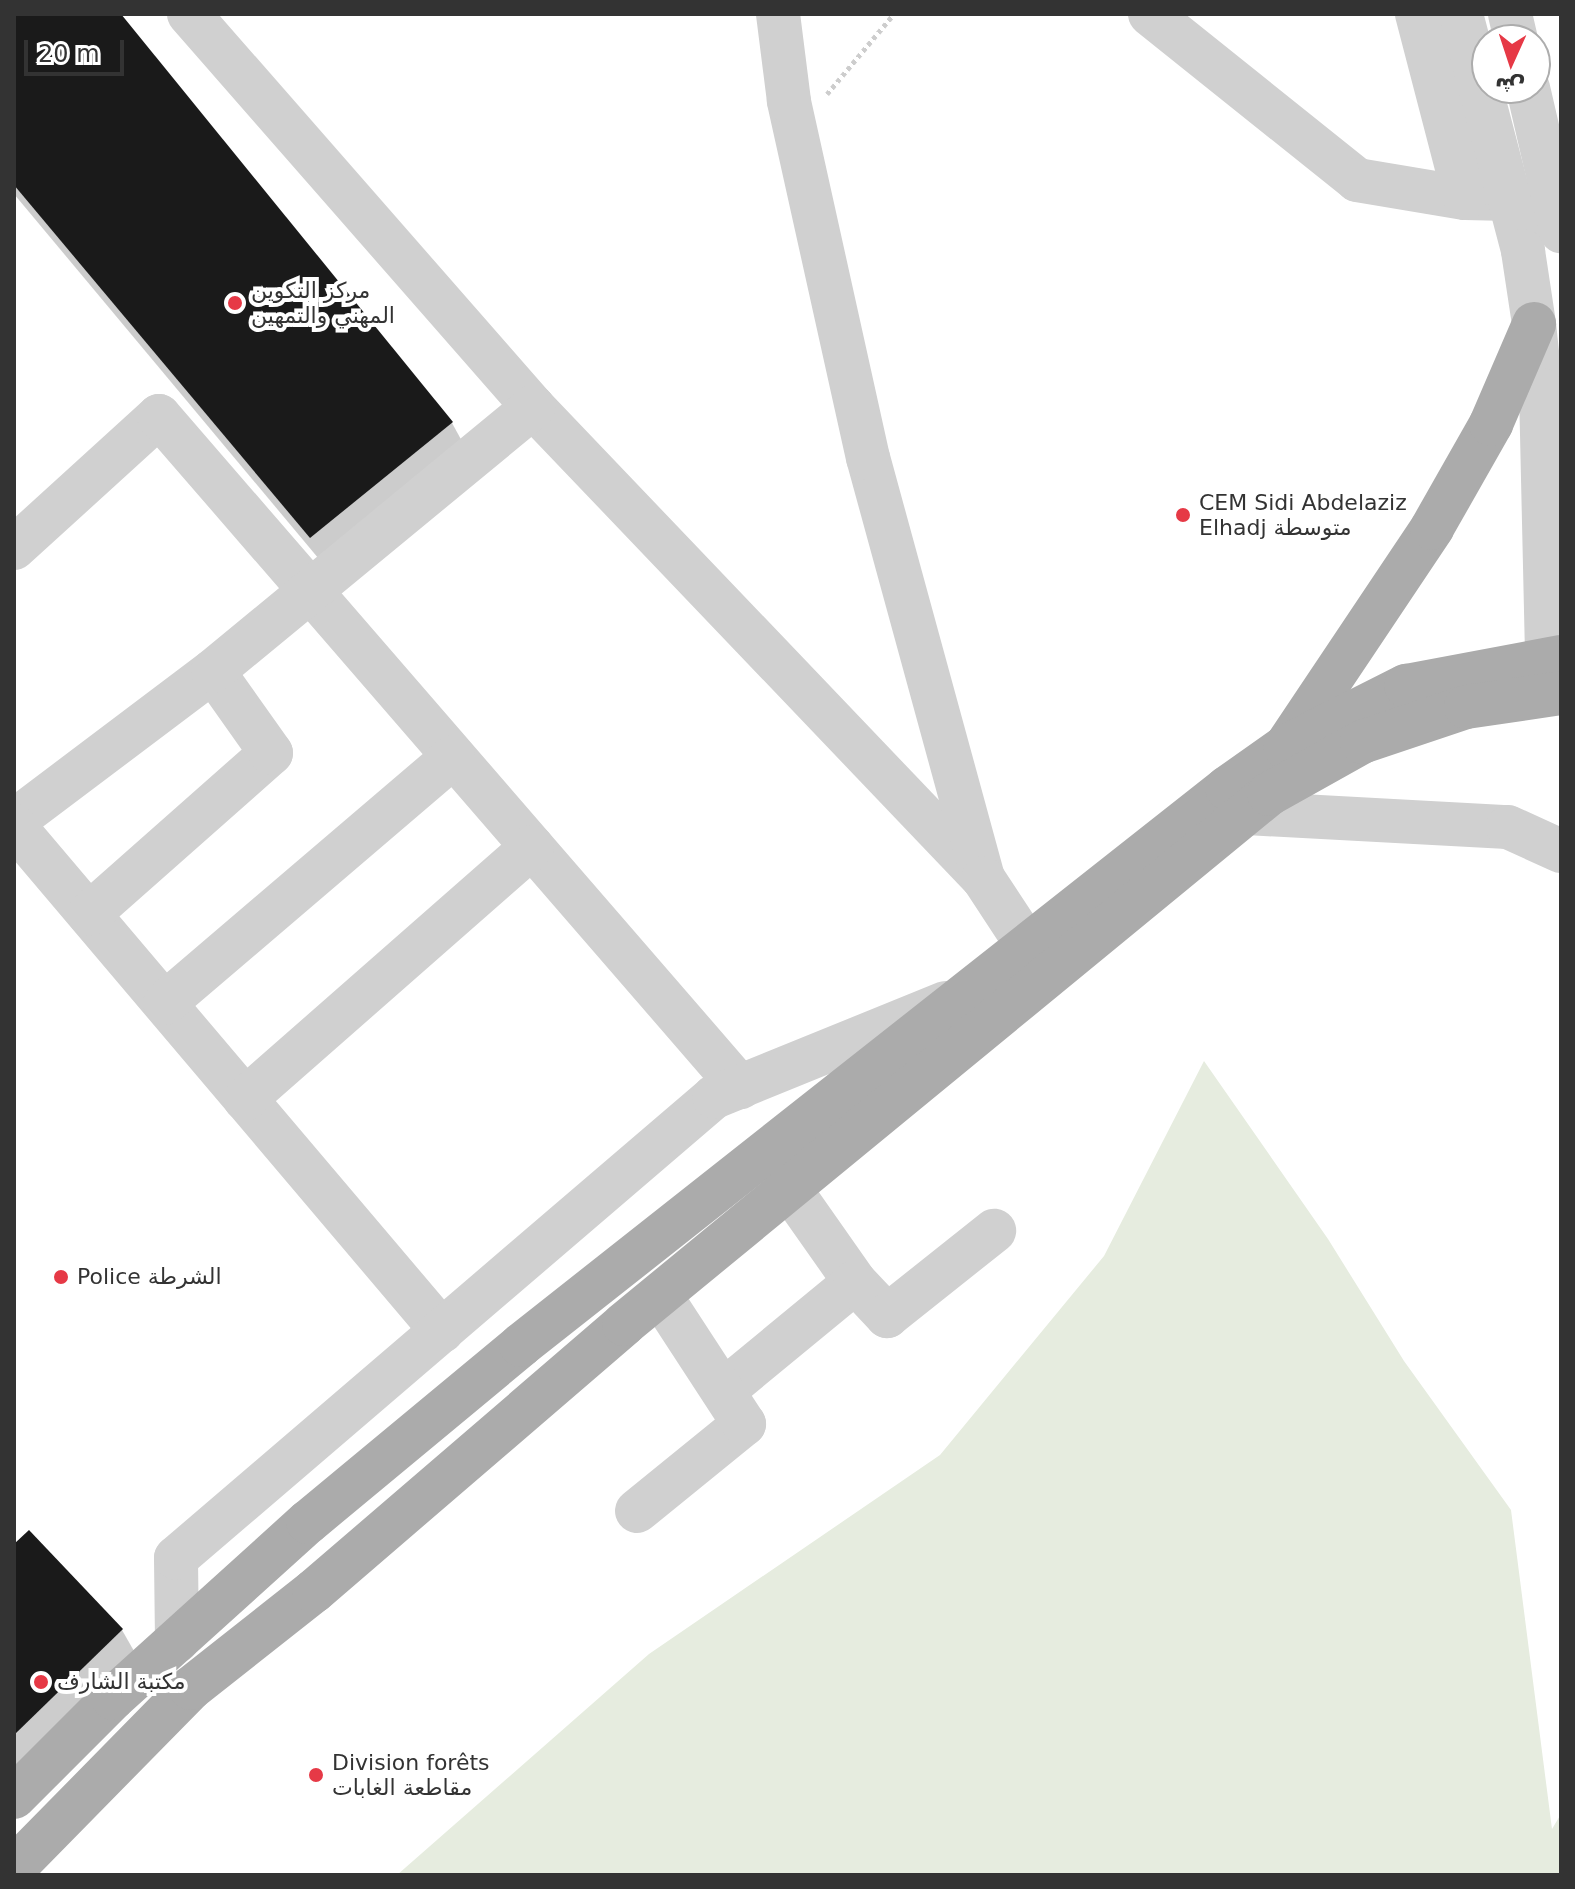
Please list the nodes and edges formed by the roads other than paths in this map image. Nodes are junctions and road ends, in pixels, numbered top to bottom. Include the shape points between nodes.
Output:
1 (189, 14) edge
2 (778, 14) edge
3 (1150, 14) edge
4 (1417, 14) edge
5 (1461, 14) edge
6 (1532, 104) edge
7 (1465, 198) junction
8 (1509, 199) junction
9 (1559, 211) edge
10 (1534, 324) junction
11 (533, 407) junction
12 (1551, 423) edge
13 (1491, 424) junction
14 (14, 548) edge
15 (308, 589) junction
16 (213, 671) junction
17 (1554, 675) edge
18 (1285, 747) junction
19 (453, 757) junction
20 (1247, 813) junction
21 (14, 824) edge
22 (532, 847) junction
23 (1561, 851) edge
24 (983, 878) junction
25 (89, 914) junction
26 (1027, 945) junction
27 (956, 999) junction
28 (165, 1003) junction
29 (740, 1087) junction
30 (245, 1099) junction
31 (789, 1188) junction
32 (994, 1231) dead end
33 (855, 1282) junction
34 (660, 1295) junction
35 (442, 1331) junction
36 (723, 1391) junction
37 (637, 1511) dead end
38 (177, 1641) junction
39 (14, 1797) edge
40 (14, 1868) edge

1 - 11 street
2 - 24 street via 796,132 868,458
3 - 7 street via 1357,180
4 - 7 street
5 - 8 street
6 - 9 street
7 - 8 street
8 - 10 street
10 - 12 street
10 - 13 main road
11 - 15 street
11 - 24 street
12 - 13 street
12 - 17 street
13 - 18 main road via 1432,528
14 - 15 street via 159,416
15 - 16 street
15 - 19 street
16 - 21 street
16 - 25 street via 271,753
17 - 18 main road via 1406,686
17 - 20 main road via 1362,742 1269,794
18 - 26 main road
19 - 22 street
19 - 28 street
20 - 23 street via 1508,827
20 - 31 main road
21 - 25 street
22 - 29 street
22 - 30 street
24 - 26 street
25 - 28 street
26 - 27 main road
27 - 29 street
27 - 38 main road via 521,1345 308,1522
28 - 30 street
29 - 35 street via 714,1097
30 - 35 street
31 - 33 street
31 - 34 main road
32 - 33 street via 887,1316
33 - 36 street
34 - 36 street
34 - 40 main road via 314,1591 191,1688
35 - 38 street via 176,1558
36 - 37 street via 744,1424
38 - 39 main road

